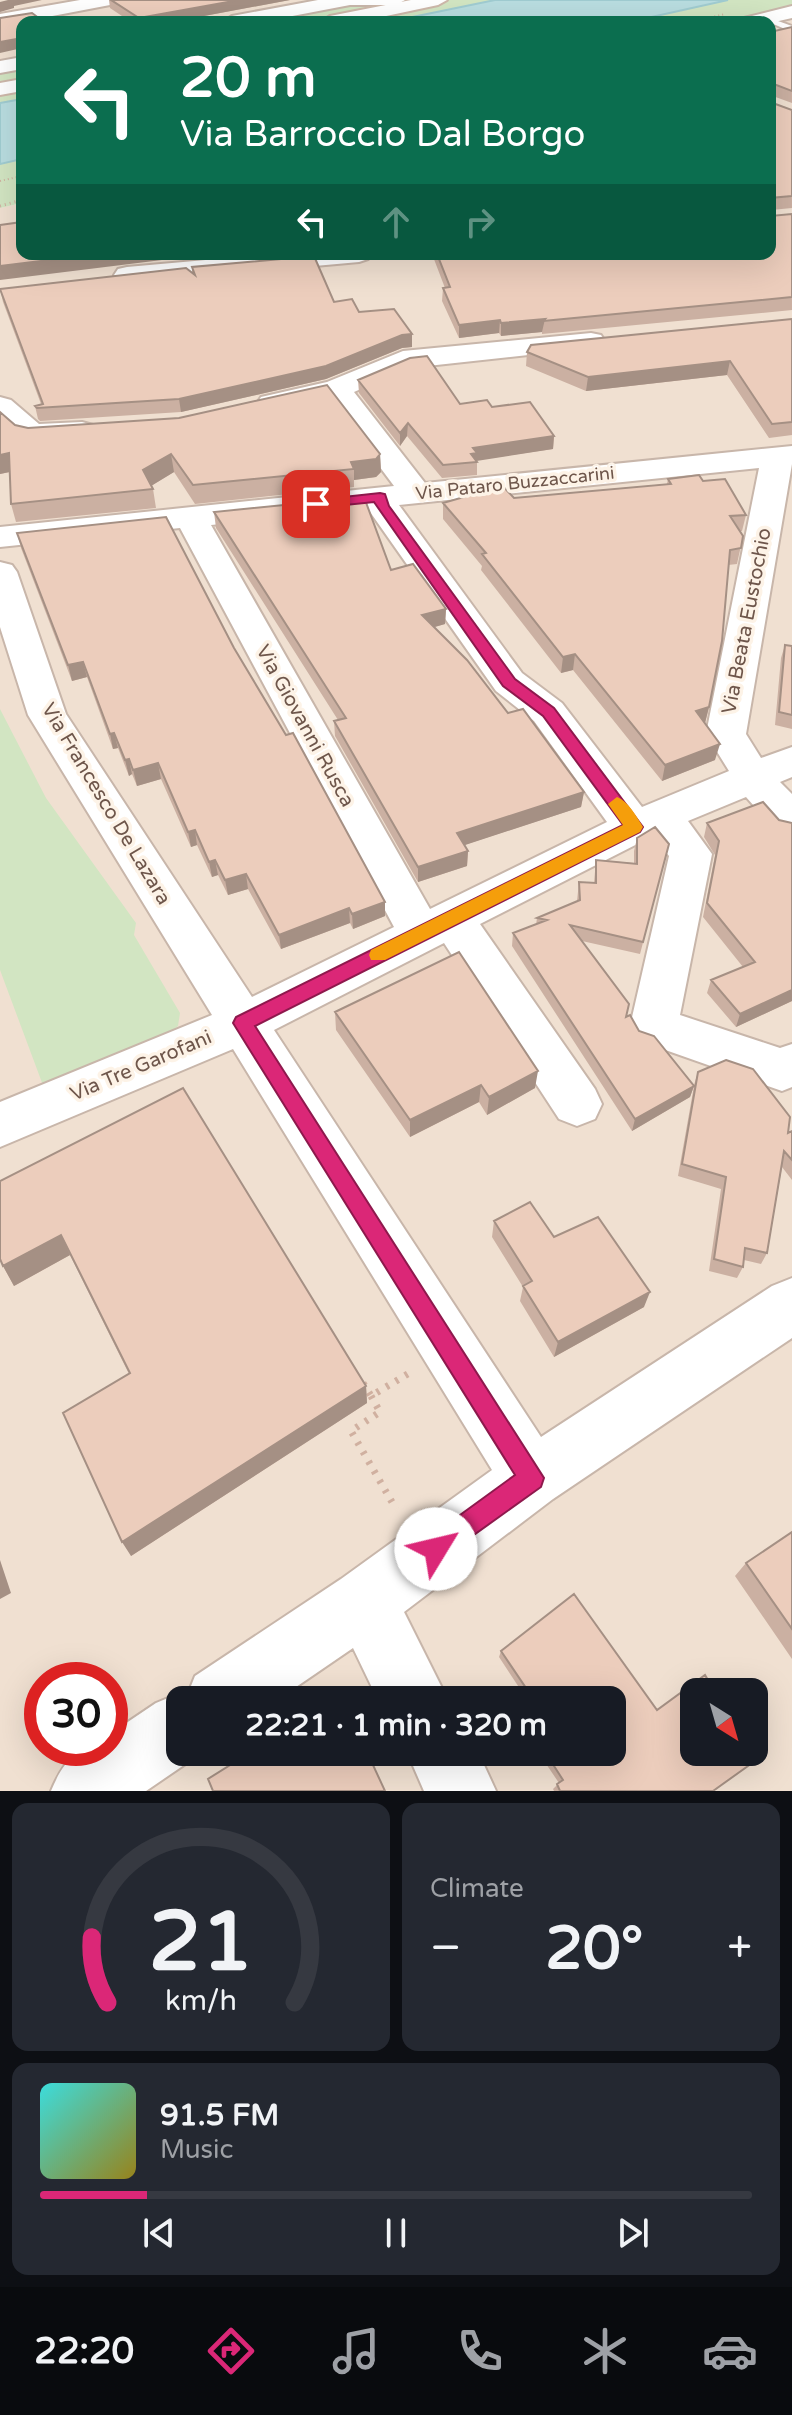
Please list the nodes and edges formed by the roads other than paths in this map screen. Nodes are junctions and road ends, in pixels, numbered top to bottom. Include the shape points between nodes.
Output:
1 (23, 0) edge
2 (110, 0) edge
3 (349, 0) edge
4 (396, 0) edge
5 (438, 0) edge
6 (217, 6) edge
7 (46, 16) edge
8 (51, 16) edge
9 (230, 16) edge
10 (263, 16) edge
11 (359, 16) edge
12 (16, 69) edge
13 (0, 89) edge
14 (213, 260) edge
15 (140, 263) edge
16 (95, 279) edge
17 (621, 338) edge
18 (336, 389) junction
19 (0, 406) edge
20 (250, 408) edge
21 (107, 429) edge
22 (782, 456) edge
23 (396, 495) junction
24 (190, 517) junction
25 (0, 537) edge
26 (0, 572) edge
27 (792, 761) edge
28 (753, 778) junction
29 (792, 821) edge
30 (648, 822) junction
31 (436, 926) junction
32 (243, 1023) junction
33 (792, 1065) edge
34 (577, 1104) dead end
35 (0, 1125) edge
36 (792, 1305) edge
37 (532, 1478) junction
38 (364, 1602) junction
39 (240, 1686) edge
40 (407, 1686) edge
41 (166, 1737) edge
42 (448, 1766) edge
43 (86, 1791) edge
44 (461, 1791) edge

1 - 7 street
2 - 8 street
3 - 4 street
3 - 10 street
5 - 11 street
6 - 9 street
12 - 13 street
14 - 15 street
15 - 16 street
17 - 18 street via 403,360
18 - 20 street
18 - 23 street via 409,482
19 - 21 street via 32,434
22 - 23 street, Via Pataro Buzzaccarini
22 - 28 street, Via Beata Eustochio via 776,464 726,734
23 - 24 street, Via Pataro Buzzaccarini
23 - 30 street via 383,507 509,682 548,712
24 - 25 street, Via Pataro Buzzaccarini
24 - 31 street, Via Giovanni Rusca
26 - 32 street, Via Francesco De Lazara via 47,715
27 - 28 street, Via Tre Garofani
28 - 29 street, Via Beata Eustochio
28 - 30 street, Via Tre Garofani
30 - 31 street, Via Tre Garofani
30 - 33 street via 691,854 654,1026 782,1070
31 - 32 street, Via Tre Garofani
31 - 34 street
32 - 35 street, Via Tre Garofani
32 - 37 street, Via Francesco De Lazara
36 - 37 street
37 - 38 street
38 - 39 street
38 - 40 street
41 - 43 street
42 - 44 street

